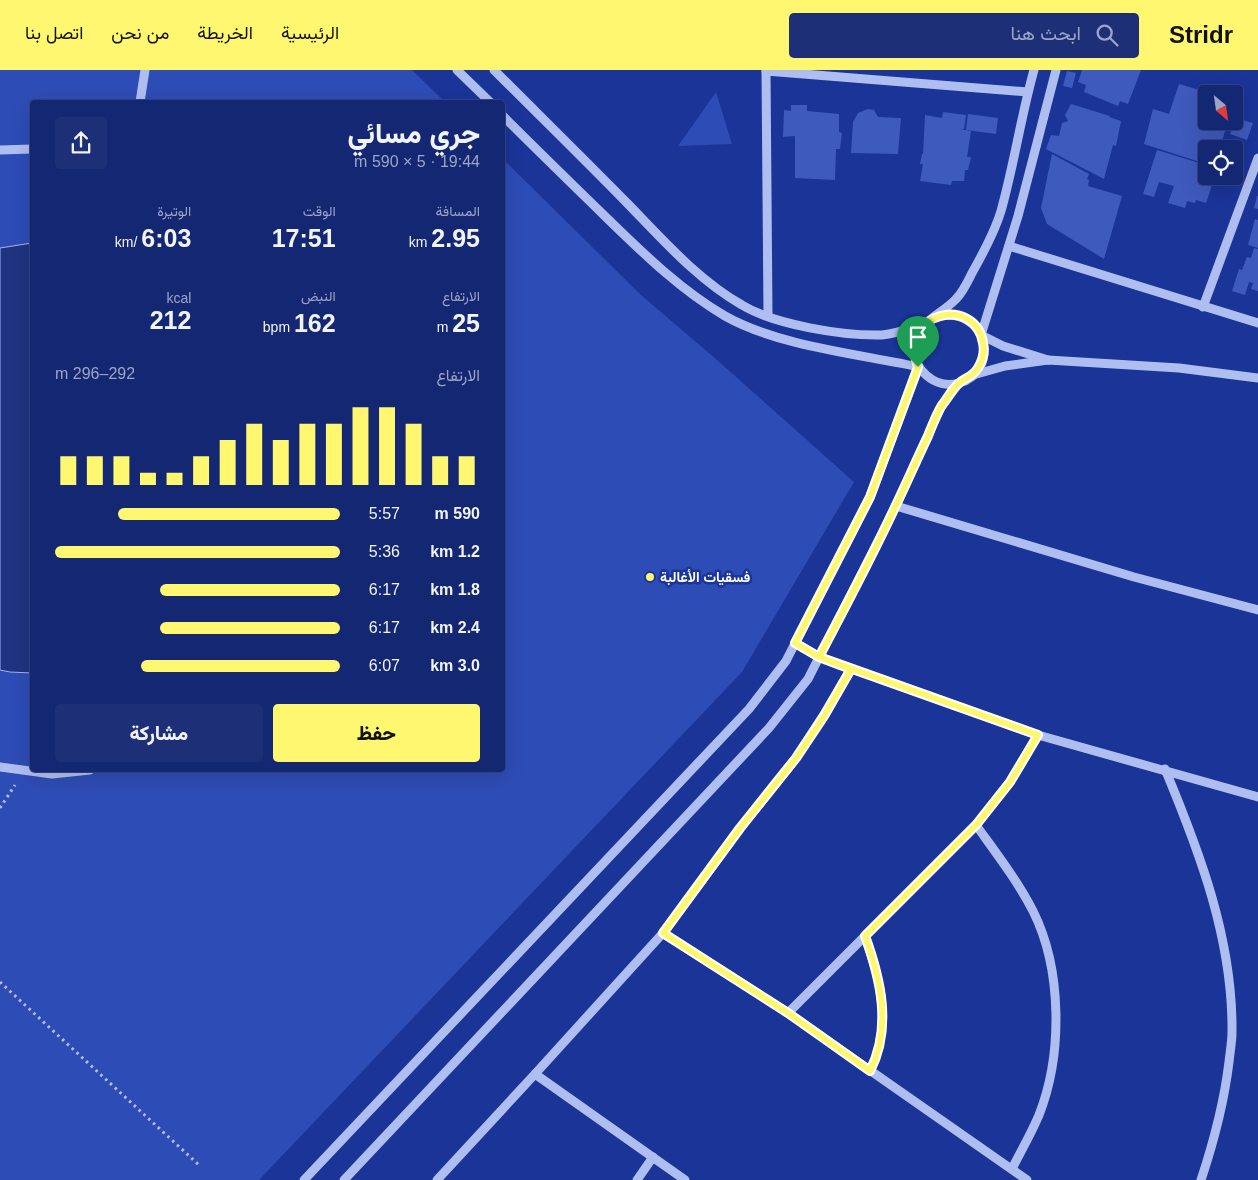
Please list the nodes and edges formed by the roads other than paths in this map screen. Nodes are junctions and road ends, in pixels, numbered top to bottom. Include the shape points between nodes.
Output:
1 (145, 70) edge
2 (457, 70) edge
3 (494, 70) edge
4 (1034, 70) edge
5 (1056, 70) edge
6 (766, 71) edge
7 (1028, 92) junction
8 (140, 100) edge
9 (488, 100) edge
10 (505, 118) edge
11 (30, 149) edge
12 (0, 150) edge
13 (1258, 158) edge
14 (1009, 246) junction
15 (1203, 306) junction
16 (768, 316) junction
17 (936, 317) junction
18 (926, 323) junction
19 (1258, 323) edge
20 (981, 335) junction
21 (1048, 360) junction
22 (918, 367) junction
23 (972, 376) junction
24 (1258, 378) edge
25 (959, 383) junction
26 (896, 506) junction
27 (1258, 610) edge
28 (795, 643) junction
29 (819, 657) junction
30 (851, 669) junction
31 (1038, 735) junction
32 (0, 767) edge
33 (1165, 769) junction
34 (30, 771) edge
35 (38, 772) edge
36 (71, 772) edge
37 (1258, 796) edge
38 (976, 825) junction
39 (663, 933) junction
40 (865, 936) junction
41 (788, 1013) junction
42 (870, 1071) junction
43 (536, 1074) junction
44 (653, 1158) junction
45 (1012, 1169) junction
46 (304, 1180) edge
47 (344, 1180) edge
48 (436, 1180) edge
49 (637, 1180) edge
50 (685, 1180) edge
51 (1027, 1180) edge
52 (1200, 1180) edge

1 - 8 street
2 - 9 street
3 - 16 street via 698,273 723,294
4 - 7 street
5 - 14 street
6 - 7 street
6 - 16 street
7 - 17 street via 1000,212 957,298
10 - 22 street via 654,264 725,316 767,334 808,345
11 - 12 street
13 - 15 street
14 - 15 street
14 - 20 street
15 - 19 street
16 - 18 street via 856,334 883,335
17 - 18 street
17 - 20 street via 948,314 970,320
18 - 22 street via 914,344
20 - 21 street via 1003,346
20 - 23 street via 982,361
21 - 23 street via 1005,366
21 - 24 street via 1179,368
22 - 25 street via 936,382
22 - 28 street via 870,497
23 - 25 street
25 - 26 street via 941,406
26 - 27 street via 1134,577
26 - 29 street
28 - 29 street
28 - 46 street via 786,661 749,709
29 - 30 street
29 - 47 street via 808,679 769,728
30 - 31 street
30 - 39 street via 796,758
31 - 33 street
31 - 38 street via 1010,782
32 - 34 street
33 - 37 street
33 - 52 street via 1210,889 1228,967 1232,1033 1225,1095
35 - 36 street
38 - 40 street
38 - 45 street via 1009,870 1033,912 1050,955 1055,995 1055,1038 1049,1078 1039,1114
39 - 41 street
39 - 43 street
40 - 41 street
40 - 42 street via 881,989 882,1014 878,1055
41 - 42 street
42 - 45 street
43 - 44 street
43 - 48 street
44 - 49 street
44 - 50 street
45 - 51 street

